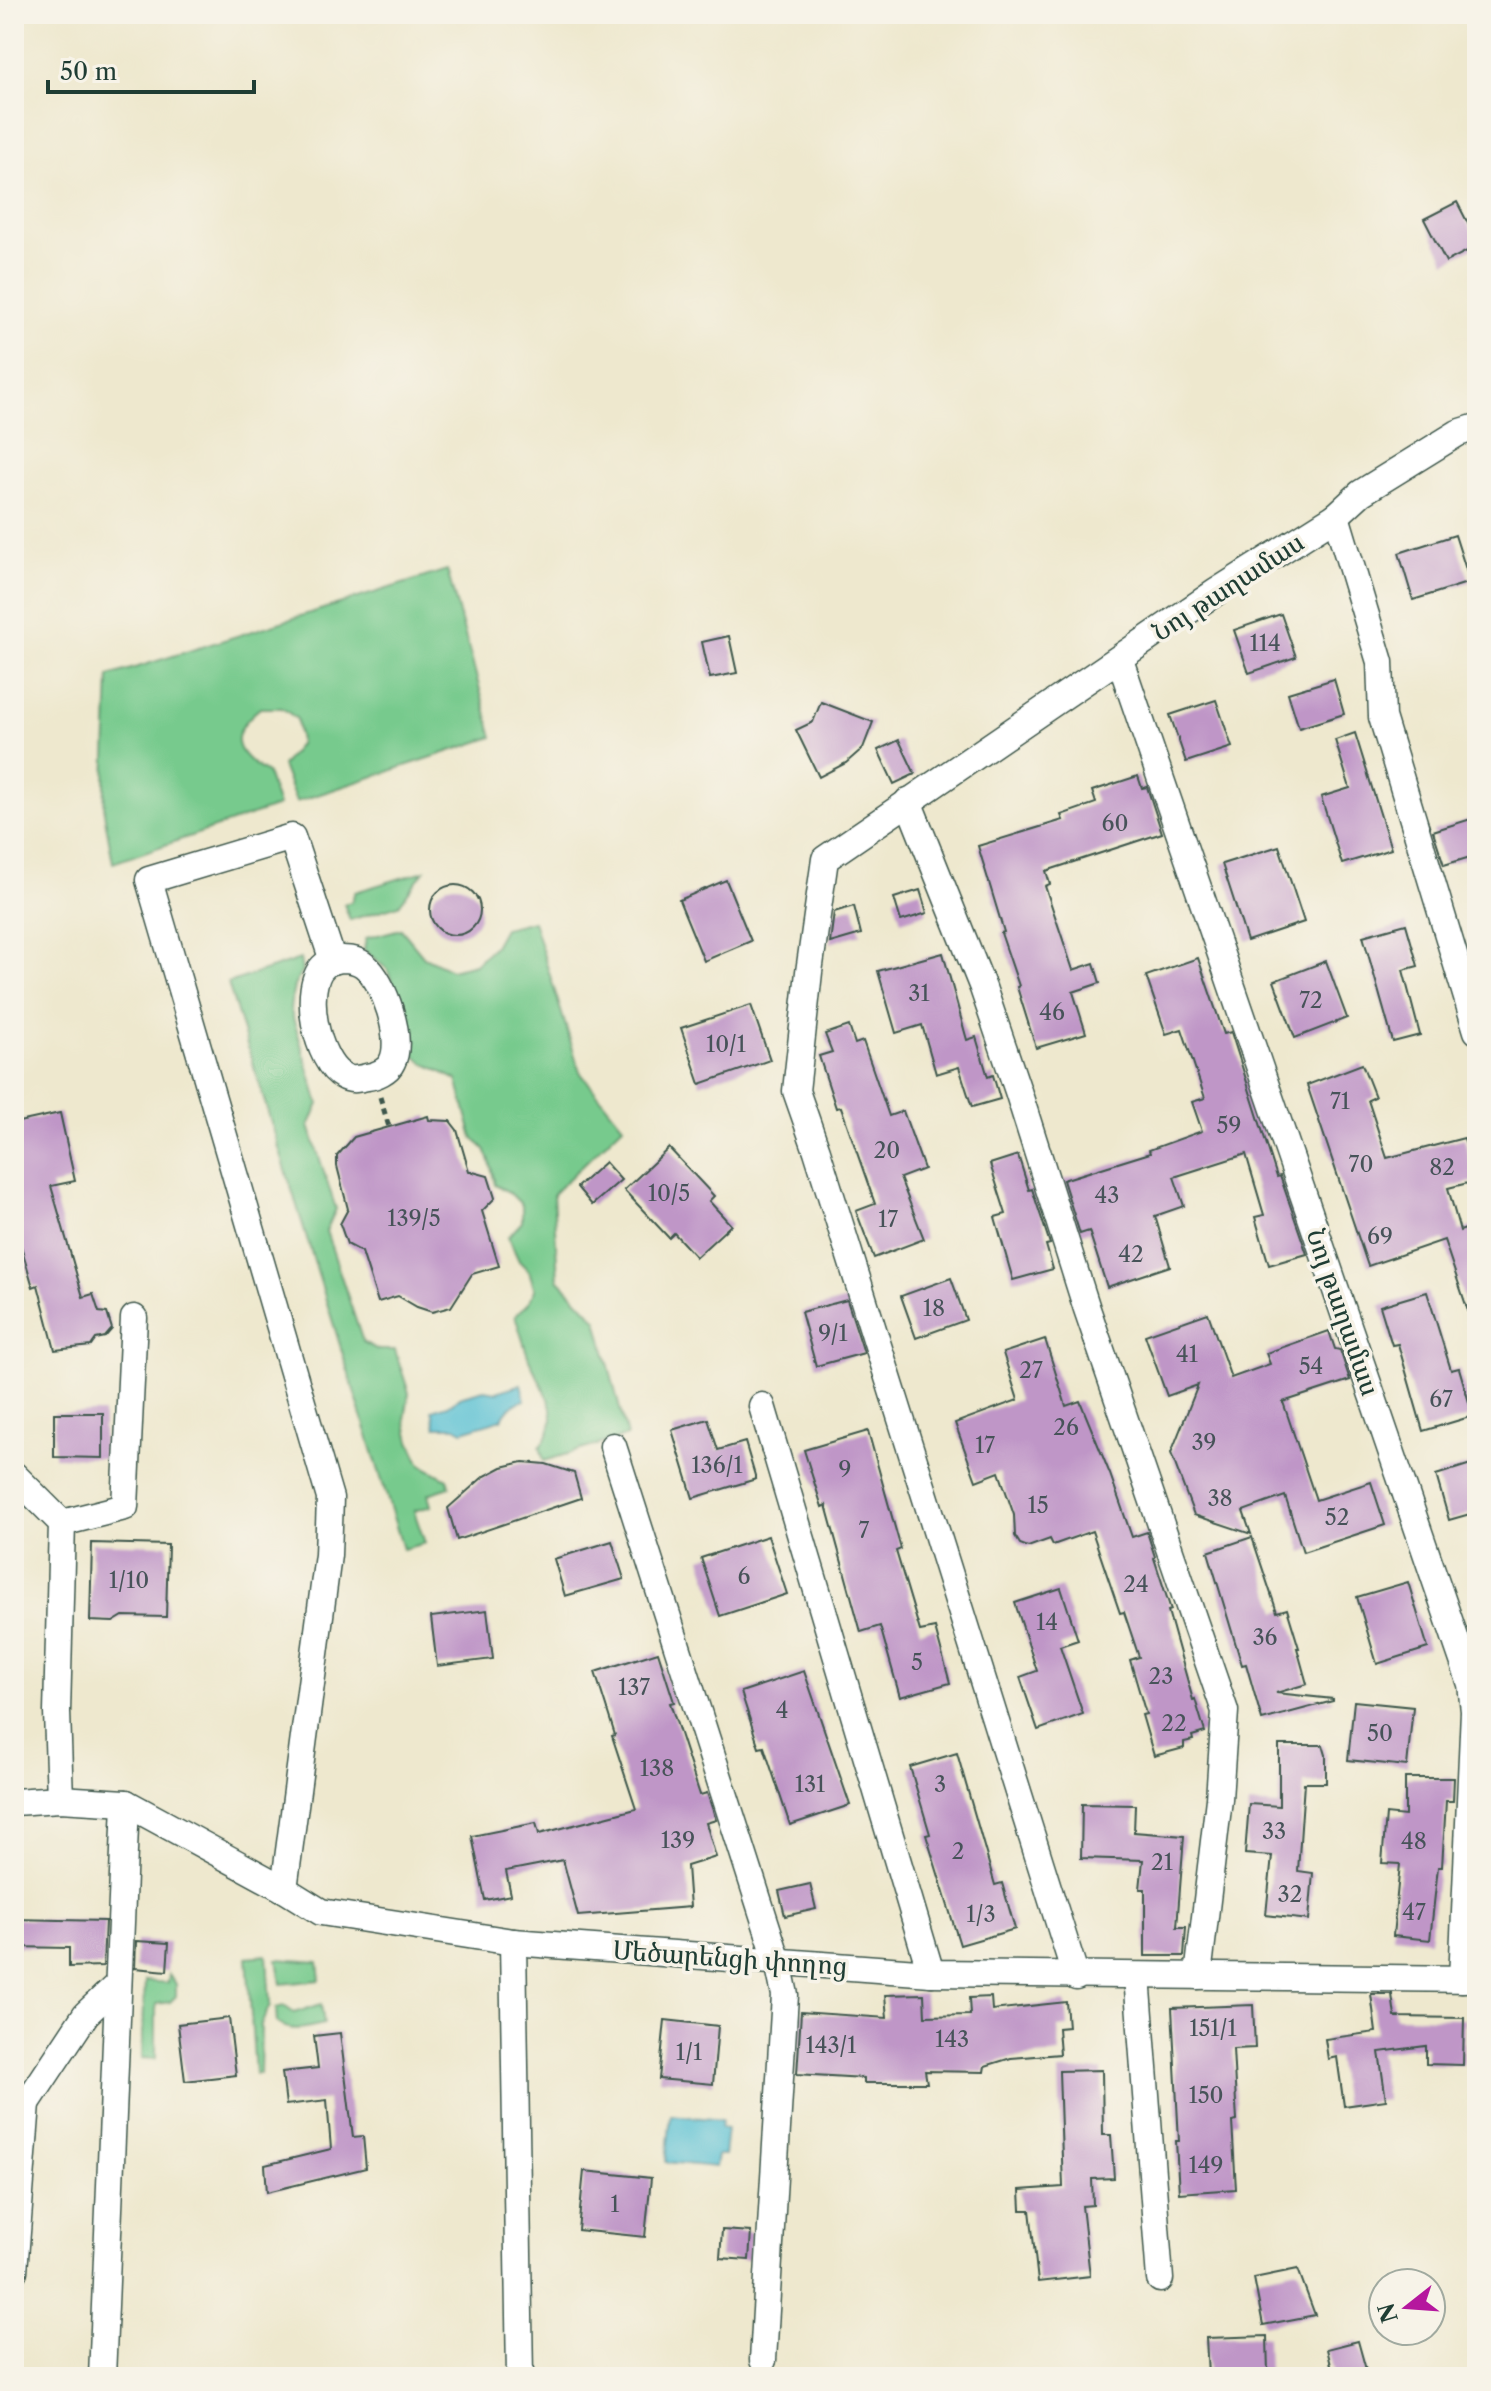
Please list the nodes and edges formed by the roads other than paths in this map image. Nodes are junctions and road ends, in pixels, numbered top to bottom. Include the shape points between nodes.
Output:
1 (1477, 427) edge
2 (1336, 516) junction
3 (1120, 660) junction
4 (908, 801) junction
5 (333, 961) dead end
6 (1477, 1031) edge
7 (134, 1318) dead end
8 (762, 1406) dead end
9 (613, 1446) dead end
10 (14, 1475) edge
11 (62, 1523) junction
12 (60, 1799) junction
13 (14, 1802) edge
14 (126, 1803) junction
15 (284, 1889) junction
16 (513, 1942) junction
17 (778, 1962) junction
18 (931, 1973) junction
19 (1137, 1976) junction
20 (1198, 1976) junction
21 (1076, 1977) junction
22 (1470, 1979) edge
23 (118, 1984) junction
24 (21, 2104) edge
25 (15, 2257) edge
26 (1160, 2279) dead end
27 (763, 2360) dead end
28 (102, 2377) edge
29 (520, 2377) edge

1 - 2 street, Նոյ թաղամաս via 1458,433 1361,493
2 - 3 street, Նոյ թաղամաս
2 - 6 street, Նոյ թաղամաս via 1380,662 1382,717
3 - 4 street, Նոյ թաղամաս
3 - 22 street, Նոյ թաղամաս via 1471,1684
4 - 20 street via 983,988 1225,1711
4 - 21 street, Նոյ թաղամաս via 825,859 796,1091
5 - 15 street via 292,837 149,880 330,1498 328,1555
7 - 11 street via 125,1507
8 - 18 street
9 - 17 street
10 - 11 street
11 - 12 street
12 - 13 street, Մեծարենցի փողոց
12 - 14 street, Մեծարենցի փողոց
14 - 15 street, Մեծարենցի փողոց
14 - 23 street
15 - 16 street, Մեծարենցի փողոց via 321,1912
16 - 17 street, Մեծարենցի փողոց
16 - 29 street
17 - 18 street, Մեծարենցի փողոց
17 - 27 street via 785,1995
18 - 21 street, Մեծարենցի փողոց
19 - 20 street, Մեծարենցի փողոց
19 - 21 street, Մեծարենցի փողոց
19 - 26 street
20 - 22 street, Մեծարենցի փողոց
23 - 24 street via 86,2014
23 - 28 street
24 - 25 street

